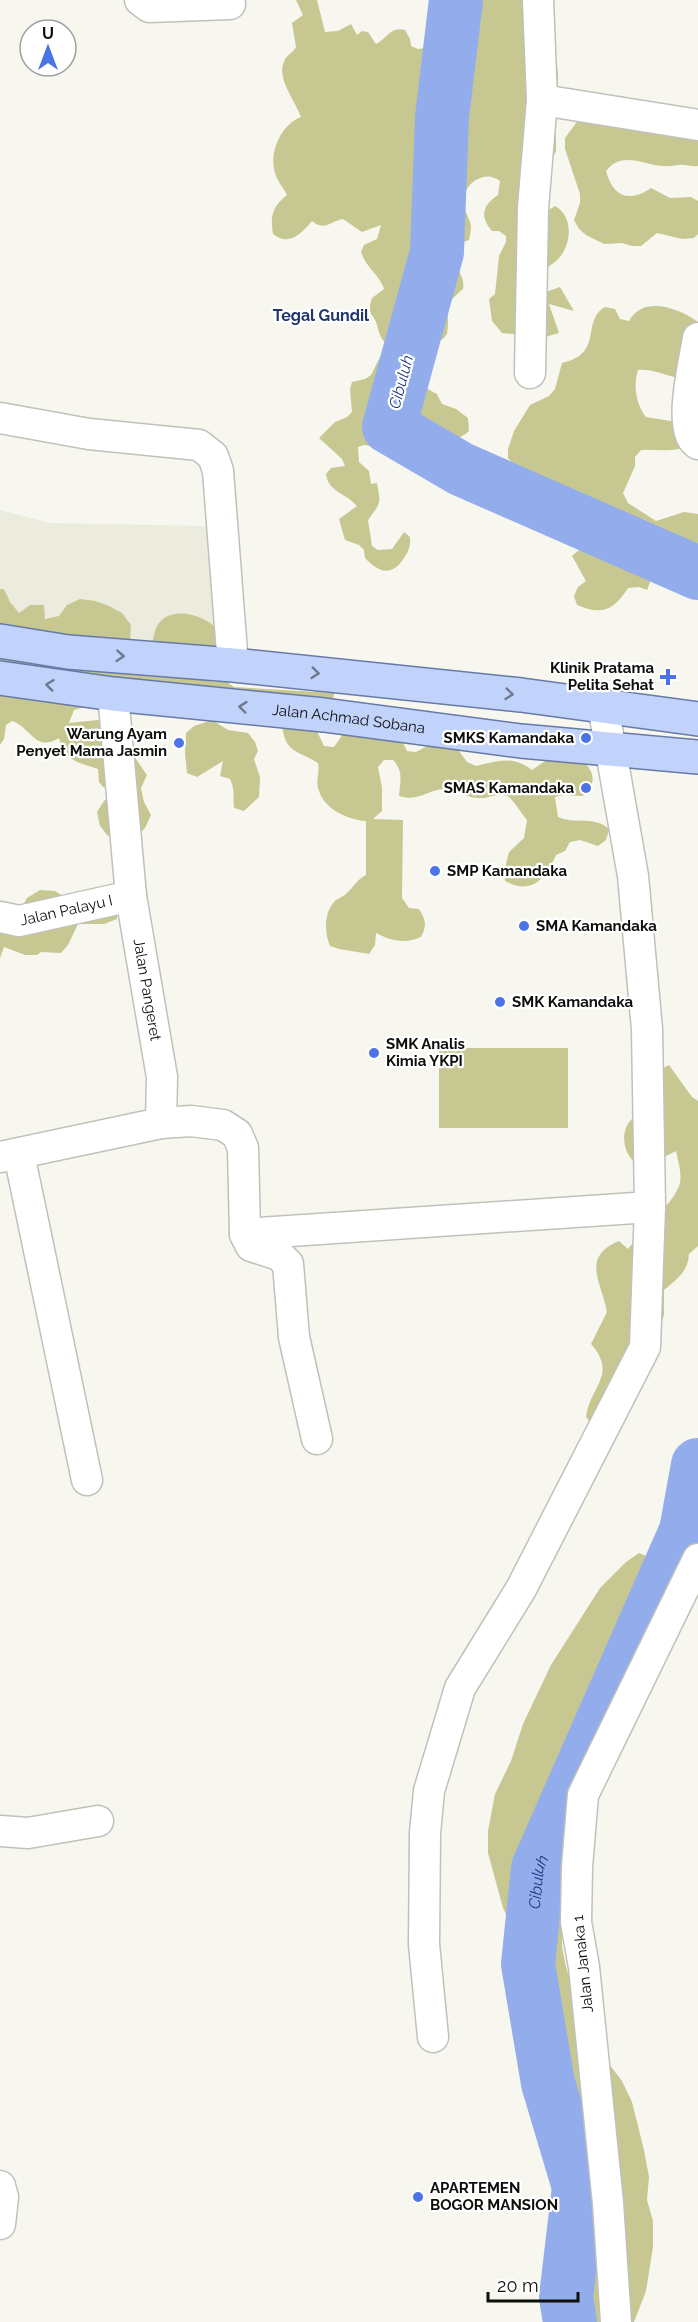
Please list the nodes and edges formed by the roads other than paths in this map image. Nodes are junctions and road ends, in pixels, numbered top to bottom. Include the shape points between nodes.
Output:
1 (140, 0) edge
2 (538, 0) edge
3 (230, 4) dead end
4 (542, 100) junction
5 (698, 124) edge
6 (698, 338) edge
7 (530, 373) dead end
8 (0, 418) edge
9 (698, 444) edge
10 (0, 641) edge
11 (233, 665) junction
12 (0, 678) edge
13 (113, 694) junction
14 (603, 706) junction
15 (698, 719) edge
16 (611, 749) junction
17 (698, 758) edge
18 (131, 896) junction
19 (6, 922) edge
20 (161, 1123) junction
21 (9, 1155) edge
22 (650, 1207) junction
23 (245, 1234) junction
24 (317, 1439) dead end
25 (87, 1480) dead end
26 (698, 1559) edge
27 (98, 1821) dead end
28 (0, 1831) edge
29 (433, 2037) dead end
30 (0, 2186) edge
31 (0, 2224) edge
32 (616, 2322) edge

1 - 3 street via 149,7
2 - 4 street
4 - 5 street
4 - 7 street via 533,208
6 - 9 street via 687,422 690,437
8 - 11 street via 88,434 199,445 213,456 218,471
10 -> 11 main road via 68,652
11 -> 14 main road
13 -> 12 main road, Jalan Achmad Sobana
16 -> 13 main road, Jalan Achmad Sobana
13 - 18 street, Jalan Pangeret
14 - 15 main road
14 - 16 street
16 - 17 main road, Jalan Achmad Sobana
16 - 22 street via 633,876 647,1029
18 - 19 street, Jalan Palayu I
18 - 20 street, Jalan Pangeret via 162,1077
20 - 21 street
20 - 23 street via 211,1122 237,1134 243,1148
21 - 25 street
22 - 23 street
22 - 29 street via 645,1347 521,1589 460,1688 429,1791 424,1944
23 - 24 street via 252,1246 279,1255 288,1264 294,1337
26 - 32 street, Jalan Janaka 1 via 583,1795 576,1922 609,2204
27 - 28 street via 28,1833
30 - 31 street

